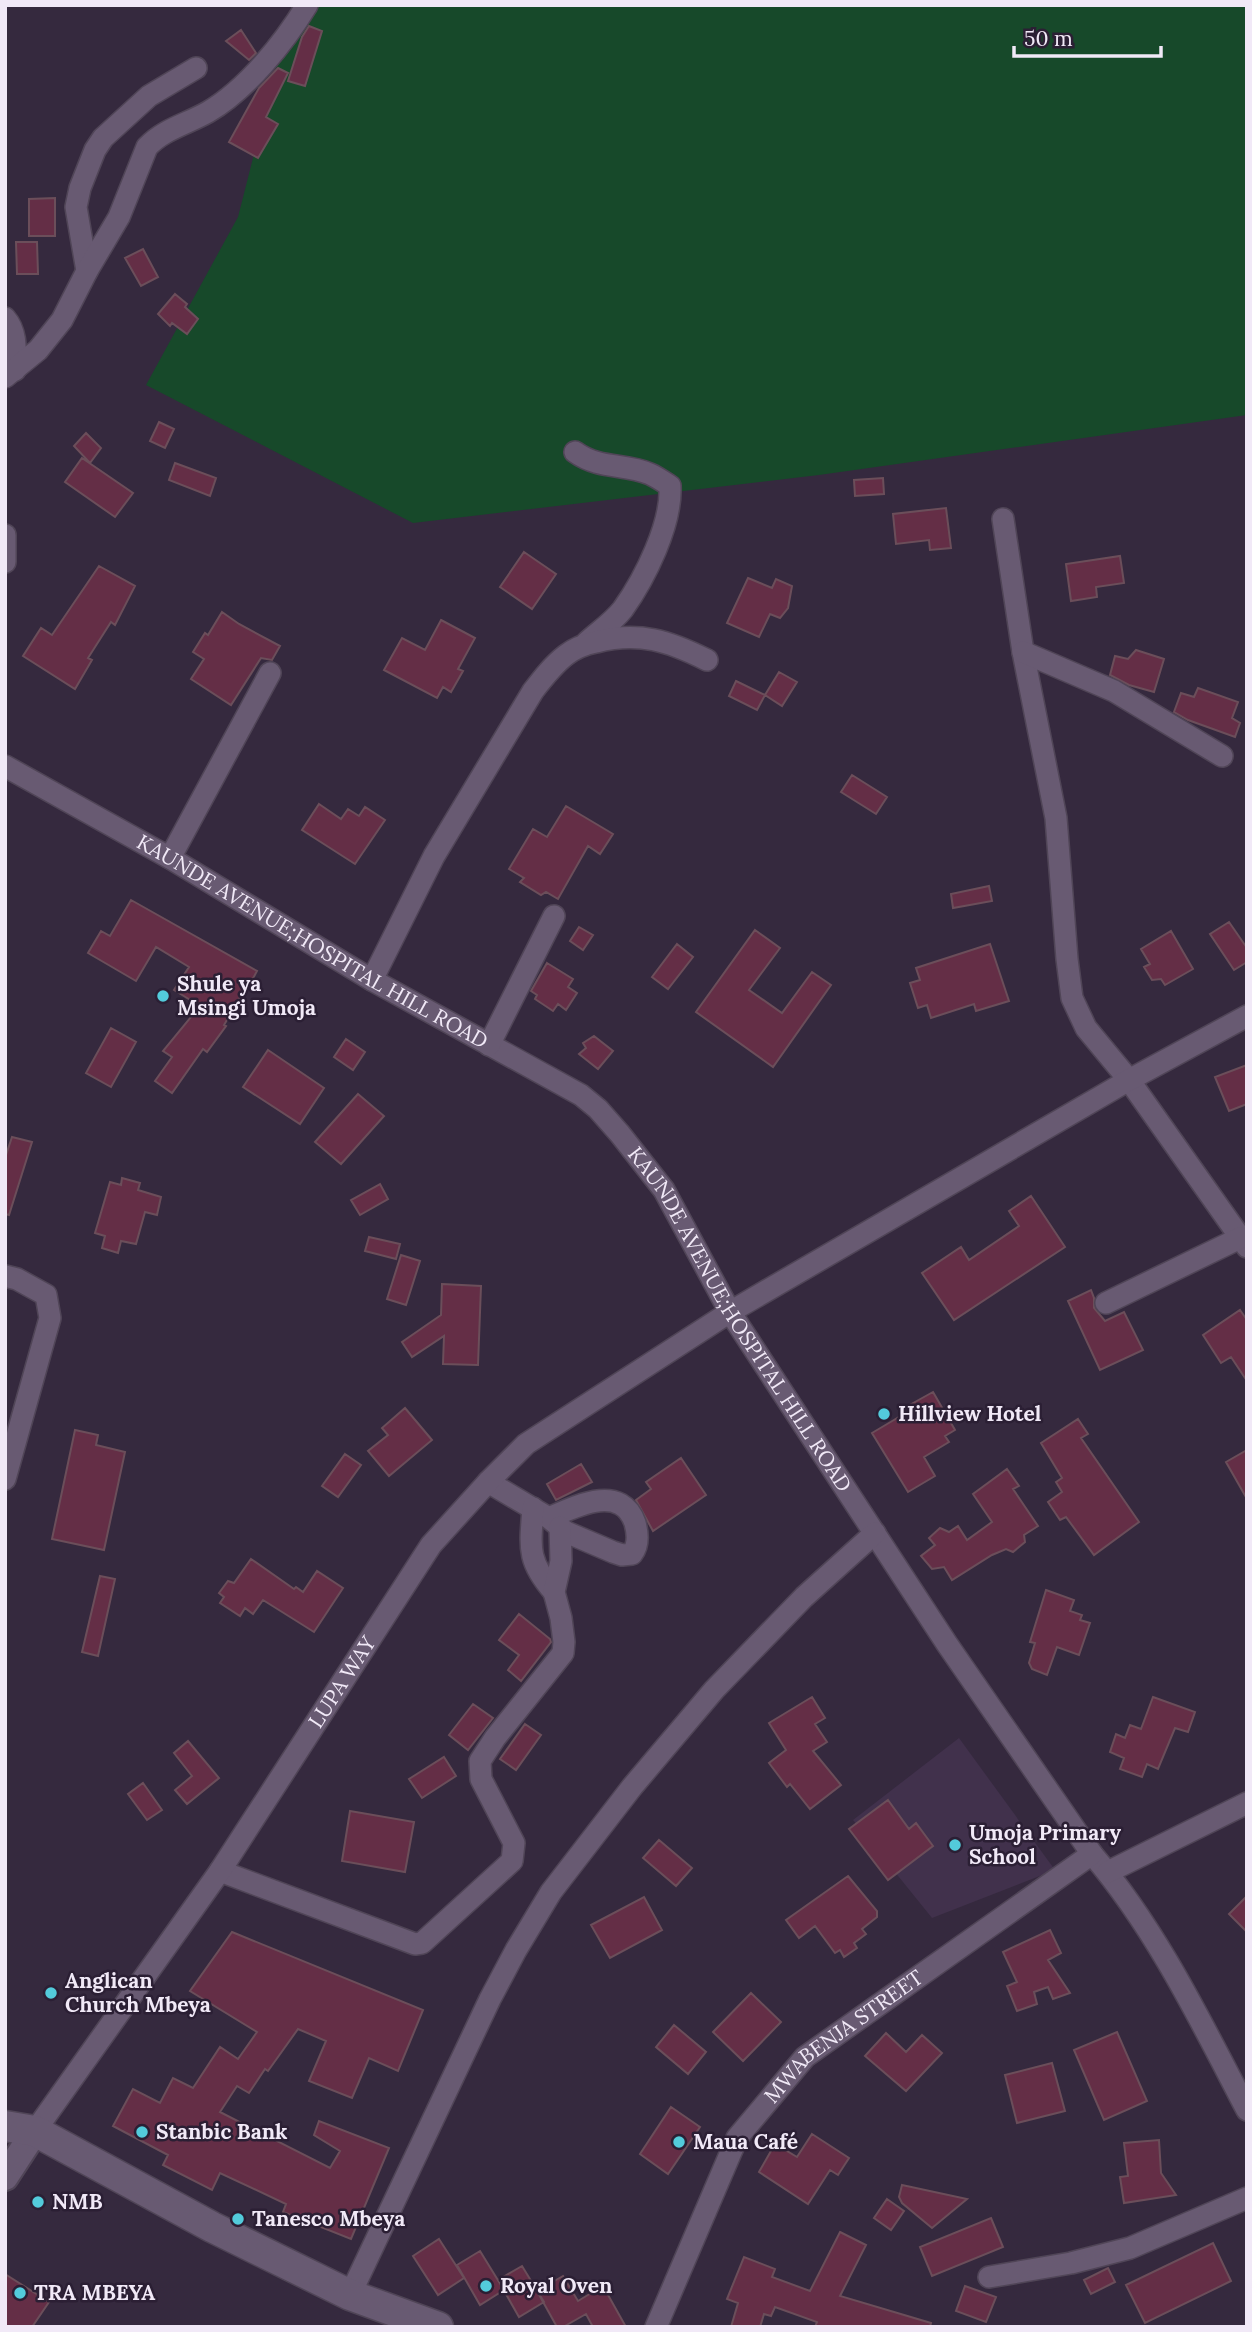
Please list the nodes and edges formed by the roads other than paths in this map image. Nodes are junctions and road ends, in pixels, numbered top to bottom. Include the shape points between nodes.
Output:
1 (307, 5) edge
2 (196, 68) dead end
3 (87, 271) junction
4 (5, 318) edge
5 (10, 373) edge
6 (575, 452) dead end
7 (1003, 519) dead end
8 (5, 535) edge
9 (5, 562) edge
10 (585, 645) junction
11 (1023, 652) junction
12 (707, 660) dead end
13 (270, 673) dead end
14 (1222, 756) dead end
15 (5, 766) edge
16 (170, 858) junction
17 (554, 916) dead end
18 (372, 980) junction
19 (1247, 1016) edge
20 (489, 1045) junction
21 (1129, 1080) junction
22 (1243, 1242) edge
23 (5, 1276) edge
24 (1106, 1303) dead end
25 (730, 1312) junction
26 (5, 1479) edge
27 (488, 1482) junction
28 (547, 1518) junction
29 (875, 1533) junction
30 (554, 1592) junction
31 (1247, 1803) edge
32 (1092, 1854) junction
33 (220, 1871) junction
34 (1108, 1872) junction
35 (1247, 2110) edge
36 (5, 2126) edge
37 (35, 2131) junction
38 (5, 2177) edge
39 (1247, 2198) edge
40 (989, 2277) dead end
41 (350, 2295) junction
42 (438, 2327) edge
43 (656, 2327) edge

1 - 3 street via 273,54 225,101 156,138 148,147 119,217
2 - 3 street via 149,96 95,150 76,207
3 - 5 street via 55,331
4 - 5 street via 15,337
6 - 10 street via 587,461 649,473 670,486 656,546 639,583 621,611
7 - 11 street
8 - 9 street
10 - 12 street via 638,636 675,644
10 - 18 street via 552,667 533,691 434,856
11 - 14 street via 1114,691
11 - 21 street via 1056,818 1072,998 1086,1028
13 - 16 street
15 - 16 street, KAUNDE AVENUE;HOSPITAL HILL ROAD
16 - 18 street, KAUNDE AVENUE;HOSPITAL HILL ROAD
17 - 20 street
18 - 20 street, KAUNDE AVENUE;HOSPITAL HILL ROAD
19 - 21 street, LUPA WAY
20 - 25 street, KAUNDE AVENUE;HOSPITAL HILL ROAD via 581,1095 605,1117 664,1190
21 - 22 street
21 - 25 street, LUPA WAY
22 - 24 street
23 - 26 street via 46,1295 50,1318
25 - 27 street, LUPA WAY via 526,1444
25 - 29 street, KAUNDE AVENUE;HOSPITAL HILL ROAD
27 - 28 street
27 - 33 street, LUPA WAY via 431,1545
28 - 30 street via 561,1561
28 - 30 street via 532,1559
29 - 32 street, KAUNDE AVENUE;HOSPITAL HILL ROAD
29 - 41 street via 804,1597 714,1690 551,1892 490,1999
30 - 33 street via 563,1653 480,1761 481,1779 514,1843 512,1861 422,1943 405,1941
31 - 34 street
32 - 34 street, KAUNDE AVENUE;HOSPITAL HILL ROAD
32 - 43 street, MWABENJA STREET via 805,2057 737,2138
33 - 37 street, LUPA WAY
34 - 35 street, KAUNDE AVENUE;HOSPITAL HILL ROAD via 1172,1968
36 - 37 main road
37 - 38 street
37 - 41 main road
39 - 40 street via 1130,2248
41 - 42 main road

